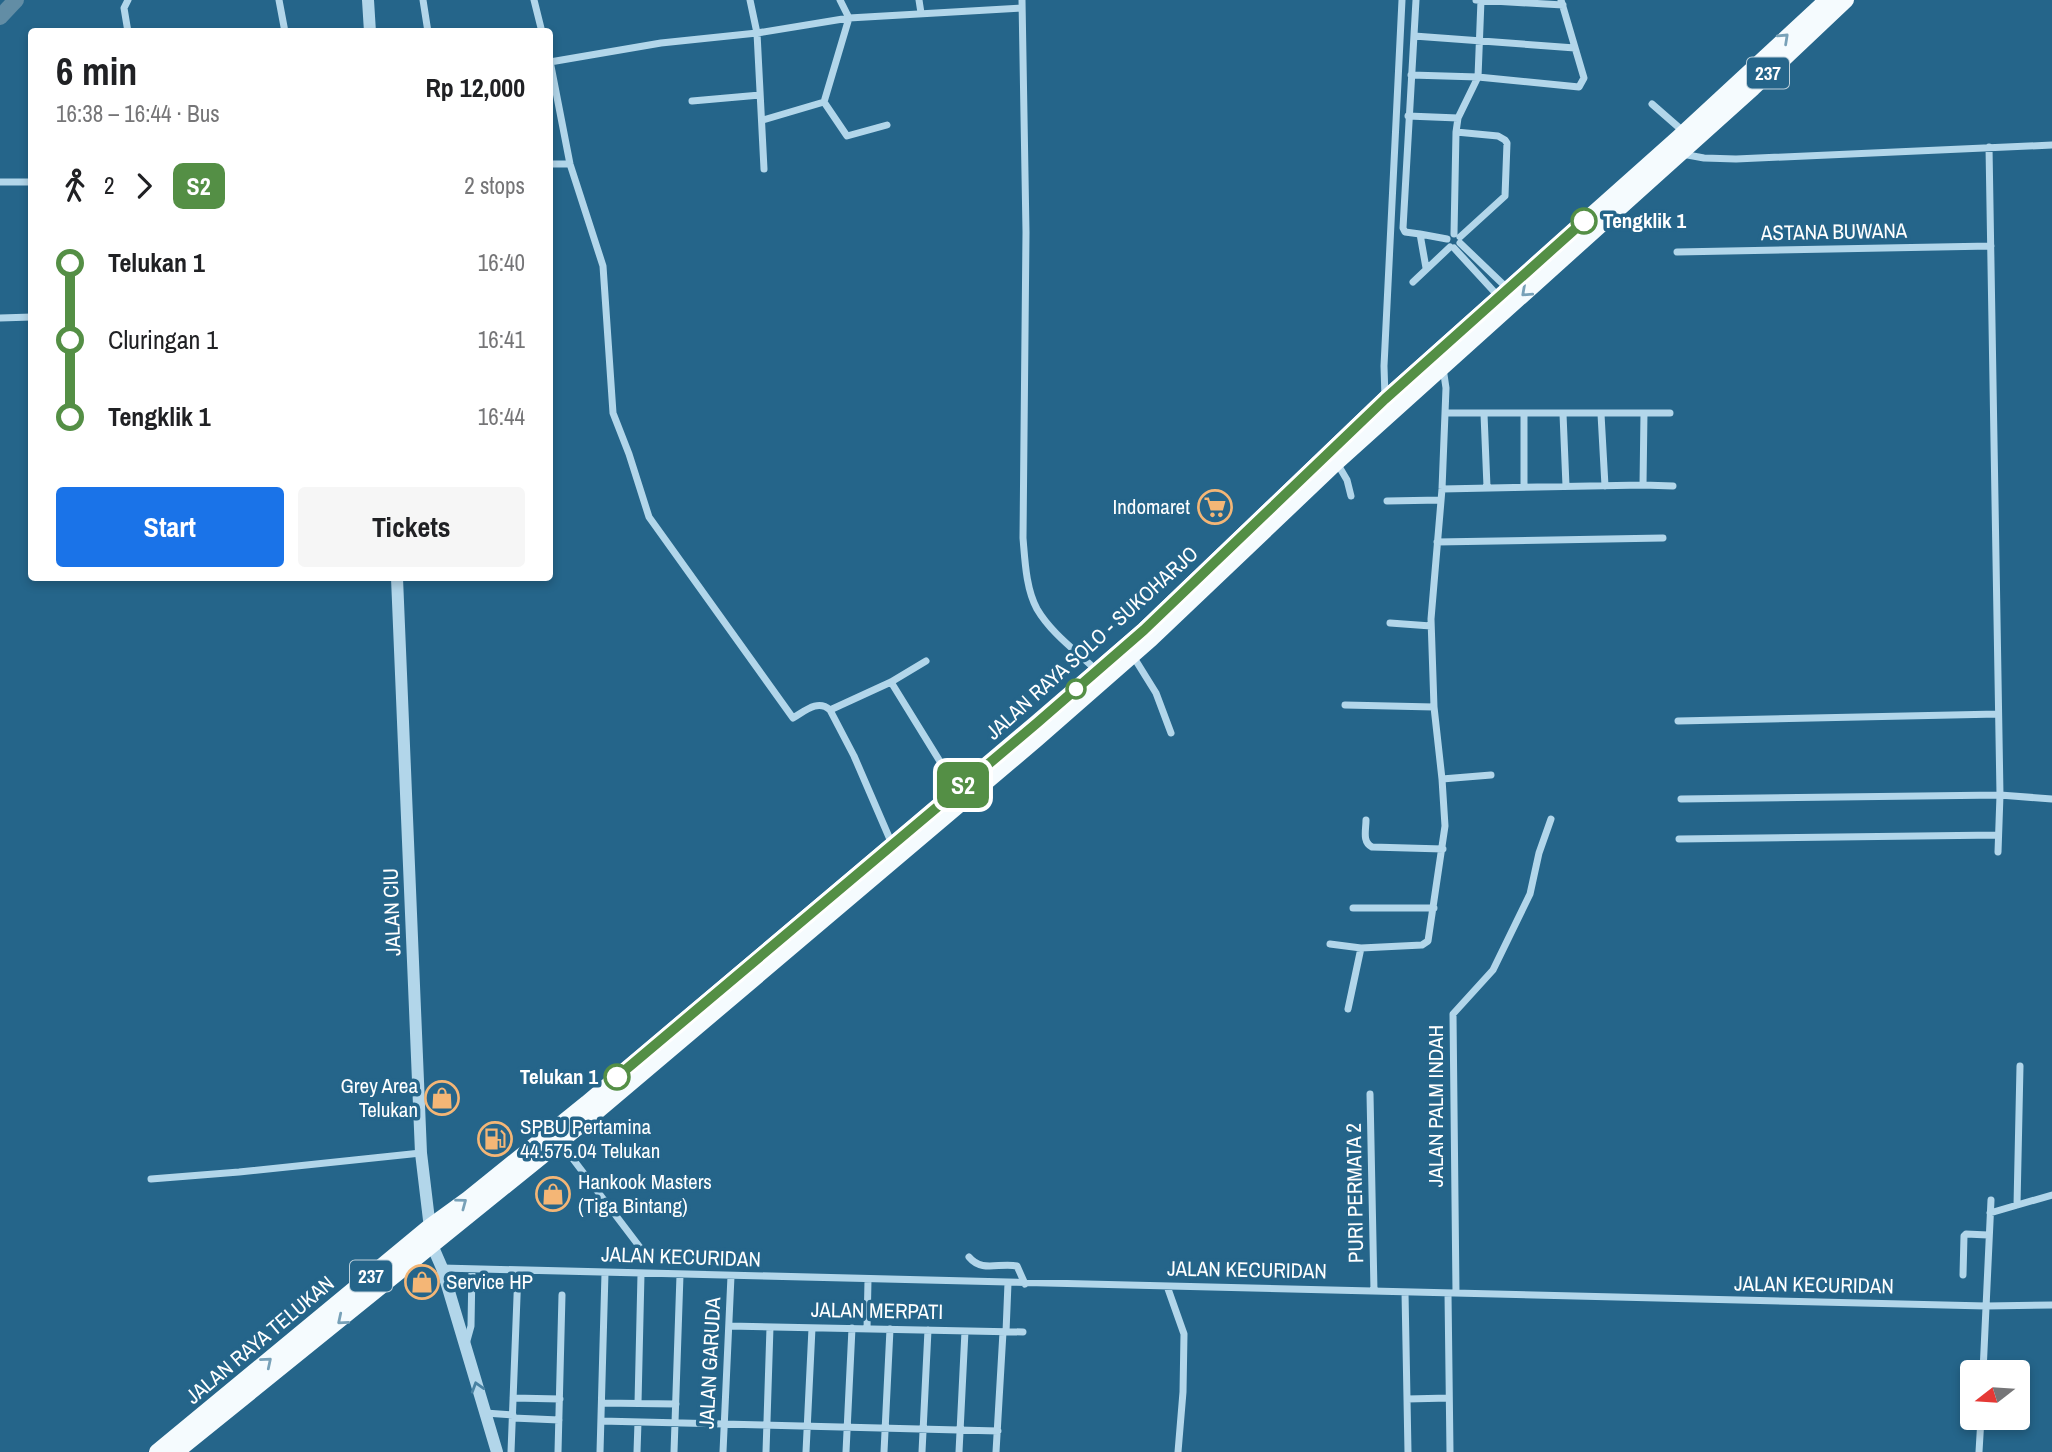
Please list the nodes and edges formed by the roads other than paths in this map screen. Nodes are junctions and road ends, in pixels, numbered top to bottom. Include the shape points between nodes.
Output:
1 (128, 0) edge
2 (279, 0) edge
3 (368, 0) edge
4 (423, 0) edge
5 (534, 0) edge
6 (750, 0) edge
7 (840, 0) edge
8 (919, 0) edge
9 (1402, 0) edge
10 (1416, 0) edge
11 (1479, 0) edge
12 (1827, 0) edge
13 (1846, 0) edge
14 (1562, 3) edge
15 (1022, 4) edge
16 (921, 13) junction
17 (849, 18) junction
18 (127, 28) edge
19 (284, 28) edge
20 (370, 28) edge
21 (427, 28) edge
22 (541, 28) edge
23 (757, 33) junction
24 (1413, 36) junction
25 (1479, 40) junction
26 (1575, 48) junction
27 (553, 61) edge
28 (1411, 75) junction
29 (553, 77) edge
30 (1478, 77) junction
31 (1748, 82) junction
32 (760, 94) junction
33 (692, 101) dead end
34 (824, 102) junction
35 (1652, 104) dead end
36 (1408, 116) junction
37 (1458, 118) junction
38 (762, 120) junction
39 (887, 125) dead end
40 (1456, 132) junction
41 (1682, 142) junction
42 (2052, 145) edge
43 (1989, 148) junction
44 (553, 164) edge
45 (570, 164) junction
46 (764, 169) dead end
47 (0, 182) edge
48 (28, 182) edge
49 (1420, 234) junction
50 (1454, 241) junction
51 (1991, 246) junction
52 (1677, 252) dead end
53 (1426, 268) junction
54 (1413, 282) dead end
55 (1504, 294) junction
56 (28, 317) edge
57 (0, 318) edge
58 (1439, 362) junction
59 (1388, 406) junction
60 (1445, 413) junction
61 (1644, 413) junction
62 (1670, 413) dead end
63 (1484, 414) junction
64 (1524, 414) junction
65 (1563, 414) junction
66 (1601, 414) junction
67 (1337, 462) junction
68 (1643, 485) junction
69 (1566, 486) junction
70 (1605, 486) junction
71 (1673, 486) dead end
72 (1487, 487) junction
73 (1524, 487) junction
74 (1442, 489) junction
75 (1351, 496) dead end
76 (1441, 500) junction
77 (1387, 501) dead end
78 (1663, 538) dead end
79 (1437, 542) junction
80 (397, 581) edge
81 (1390, 623) dead end
82 (1431, 626) junction
83 (1133, 656) junction
84 (926, 661) dead end
85 (1096, 671) junction
86 (891, 682) junction
87 (1345, 705) dead end
88 (1066, 706) junction
89 (1434, 708) junction
90 (830, 710) junction
91 (1998, 714) junction
92 (1678, 721) dead end
93 (1040, 728) junction
94 (1171, 733) dead end
95 (1491, 775) dead end
96 (1442, 779) junction
97 (957, 790) junction
98 (2000, 795) junction
99 (1681, 799) dead end
100 (2052, 799) edge
101 (1552, 819) dead end
102 (1366, 820) dead end
103 (1998, 835) junction
104 (1679, 839) dead end
105 (892, 845) junction
106 (1443, 849) junction
107 (1998, 852) dead end
108 (1353, 908) dead end
109 (1434, 908) junction
110 (1330, 944) dead end
111 (1362, 948) junction
112 (1348, 1009) dead end
113 (641, 1066) junction
114 (2020, 1066) dead end
115 (1370, 1094) dead end
116 (590, 1109) junction
117 (560, 1142) junction
118 (421, 1153) junction
119 (151, 1179) dead end
120 (2052, 1195) edge
121 (1991, 1200) dead end
122 (2017, 1206) junction
123 (1990, 1213) junction
124 (428, 1228) junction
125 (1988, 1235) junction
126 (432, 1245) junction
127 (642, 1250) dead end
128 (969, 1257) dead end
129 (442, 1268) junction
130 (472, 1269) junction
131 (518, 1270) junction
132 (606, 1273) junction
133 (641, 1274) junction
134 (680, 1275) junction
135 (1963, 1275) dead end
136 (731, 1276) junction
137 (868, 1280) junction
138 (1008, 1283) junction
139 (1025, 1284) junction
140 (1167, 1286) junction
141 (1374, 1291) junction
142 (1405, 1292) junction
143 (1452, 1293) junction
144 (562, 1295) dead end
145 (2052, 1305) edge
146 (1986, 1306) junction
147 (729, 1326) junction
148 (770, 1327) junction
149 (812, 1328) junction
150 (852, 1328) junction
151 (867, 1329) junction
152 (890, 1329) junction
153 (928, 1330) junction
154 (965, 1331) junction
155 (1005, 1332) junction
156 (1023, 1332) dead end
157 (465, 1346) junction
158 (1984, 1360) edge
159 (513, 1398) junction
160 (1450, 1398) junction
161 (560, 1399) junction
162 (1407, 1399) junction
163 (602, 1403) junction
164 (638, 1403) junction
165 (676, 1404) junction
166 (485, 1413) junction
167 (513, 1416) junction
168 (559, 1420) junction
169 (601, 1421) junction
170 (638, 1422) junction
171 (675, 1423) junction
172 (724, 1424) junction
173 (767, 1425) junction
174 (807, 1426) junction
175 (847, 1427) junction
176 (885, 1428) junction
177 (923, 1429) junction
178 (960, 1430) junction
179 (1980, 1430) edge
180 (998, 1431) junction
181 (157, 1452) edge
182 (176, 1452) edge
183 (497, 1452) edge
184 (511, 1452) edge
185 (558, 1452) edge
186 (600, 1452) edge
187 (637, 1452) edge
188 (674, 1452) edge
189 (723, 1452) edge
190 (766, 1452) edge
191 (806, 1452) edge
192 (846, 1452) edge
193 (884, 1452) edge
194 (922, 1452) edge
195 (959, 1452) edge
196 (996, 1452) edge
197 (1178, 1452) edge
198 (1408, 1452) edge
199 (1450, 1452) edge
200 (1979, 1452) edge

1 - 18 street via 124,8
2 - 19 street
3 - 20 street
4 - 21 street
5 - 22 street
6 - 23 street
7 - 17 street
8 - 16 street
9 - 59 street via 1384,366
10 - 24 street
11 - 14 street
11 - 25 street
31 -> 12 main road, JALAN RAYA SOLO - SUKOHARJO / 237
13 - 31 main road, JALAN RAYA SOLO - SUKOHARJO / 237
14 - 26 street
15 - 16 street
15 - 85 street via 1026,566 1037,608 1047,624
16 - 17 street
17 - 23 street
17 - 34 street
23 - 27 street
23 - 32 street
24 - 25 street
24 - 28 street
25 - 26 street
25 - 30 street
26 - 30 street via 1584,78 1579,87
28 - 30 street
28 - 36 street
29 - 45 street
30 - 37 street
31 - 41 main road, JALAN RAYA SOLO - SUKOHARJO / 237
32 - 33 street
32 - 38 street
34 - 38 street
34 - 39 street via 847,136
35 - 41 street
36 - 37 street
36 - 49 street via 1403,228
37 - 40 street
38 - 46 street
40 - 50 street
40 - 50 street via 1498,136 1507,143 1505,197
41 - 43 street via 1690,157 1736,159
41 - 55 main road, JALAN RAYA SOLO - SUKOHARJO / 237
41 -> 58 main road, JALAN RAYA SOLO - SUKOHARJO / 237
42 - 43 street
43 - 51 street
44 - 45 street
45 - 90 street via 603,266 613,413 649,517 793,718 816,705
47 - 48 street
49 - 50 street
49 - 53 street
50 - 53 street
50 - 55 street
51 - 52 street, ASTANA BUWANA
51 - 91 street
53 - 54 street
55 - 58 main road, JALAN RAYA SOLO - SUKOHARJO / 237
56 - 57 street
58 - 59 main road, JALAN RAYA SOLO - SUKOHARJO / 237
58 - 60 street via 1446,388
59 - 67 main road, JALAN RAYA SOLO - SUKOHARJO / 237
59 - 85 main road, JALAN RAYA SOLO - SUKOHARJO / 237
60 - 63 street
60 - 74 street
61 - 62 street
61 - 66 street
61 - 68 street
63 - 64 street
63 - 72 street
64 - 65 street
64 - 73 street
65 - 66 street
65 - 69 street
66 - 70 street
67 - 75 street
67 - 83 main road, JALAN RAYA SOLO - SUKOHARJO / 237
68 - 70 street
68 - 71 street
69 - 70 street
69 - 73 street
72 - 73 street
72 - 74 street
74 - 76 street
76 - 77 street
76 - 79 street
78 - 79 street
79 - 82 street
80 - 118 street, JALAN CIU
81 - 82 street
82 - 89 street
83 - 88 main road, JALAN RAYA SOLO - SUKOHARJO / 237
83 - 94 street via 1156,693
84 - 86 street
85 - 88 main road, JALAN RAYA SOLO - SUKOHARJO / 237
86 - 90 street
86 - 97 street
87 - 89 street
88 - 93 main road, JALAN RAYA SOLO - SUKOHARJO / 237
89 - 96 street
90 - 105 street
91 - 92 street
91 - 98 street
93 - 97 main road, JALAN RAYA SOLO - SUKOHARJO / 237
93 - 113 main road, JALAN RAYA SOLO - SUKOHARJO / 237
95 - 96 street
96 - 106 street
97 - 105 main road, JALAN RAYA SOLO - SUKOHARJO / 237
98 - 99 street
98 - 100 street
98 - 103 street
101 - 143 street, JALAN PALM INDAH via 1530,894 1493,970 1453,1014
102 - 106 street via 1366,843 1372,847
103 - 104 street
103 - 107 street
105 - 113 main road, JALAN RAYA SOLO - SUKOHARJO / 237
106 - 109 street
108 - 109 street
109 - 111 street via 1426,944
110 - 111 street
111 - 112 street
113 - 116 main road, JALAN RAYA SOLO - SUKOHARJO / 237
114 - 122 street
115 - 141 street, PURI PERMATA 2
116 - 117 main road, JALAN RAYA TELUKAN / 237
124 -> 116 main road, JALAN RAYA TELUKAN / 237
117 - 126 main road, JALAN RAYA TELUKAN / 237
117 - 127 street
118 - 119 street
118 - 124 street, JALAN CIU
120 - 122 street
121 - 123 street
122 - 123 street
123 - 125 street
124 - 126 street, JALAN CIU
181 -> 124 main road, JALAN RAYA TELUKAN / 237
125 - 135 street via 1964,1236
125 - 146 street
126 - 129 street, JALAN CIU
126 -> 182 main road, JALAN RAYA TELUKAN / 237
128 - 139 street via 982,1266 1017,1266
129 - 130 street, JALAN KECURIDAN
129 - 157 street, JALAN CIU
130 - 131 street, JALAN KECURIDAN
130 - 157 street via 471,1326
131 - 132 street, JALAN KECURIDAN
131 - 159 street
132 - 133 street, JALAN KECURIDAN
132 - 163 street
133 - 134 street, JALAN KECURIDAN
133 - 164 street
134 - 136 street, JALAN KECURIDAN
134 - 165 street
136 - 137 street, JALAN KECURIDAN
136 - 147 street, JALAN GARUDA
137 - 138 street, JALAN KECURIDAN
137 - 151 street
138 - 139 street, JALAN KECURIDAN
138 - 155 street
139 - 140 street, JALAN KECURIDAN
140 - 141 street, JALAN KECURIDAN
140 - 197 street via 1184,1334
141 - 142 street, JALAN KECURIDAN
142 - 143 street, JALAN KECURIDAN
142 - 162 street
143 - 146 street, JALAN KECURIDAN
143 - 160 street, JALAN PALM INDAH
144 - 161 street
145 - 146 street, JALAN KECURIDAN
146 - 158 street
147 - 148 street, JALAN MERPATI
147 - 172 street, JALAN GARUDA
148 - 149 street, JALAN MERPATI
148 - 173 street
149 - 150 street, JALAN MERPATI
149 - 174 street
150 - 151 street, JALAN MERPATI
150 - 175 street
151 - 152 street, JALAN MERPATI
152 - 153 street, JALAN MERPATI
152 - 176 street
153 - 154 street, JALAN MERPATI
153 - 177 street
154 - 155 street, JALAN MERPATI
154 - 178 street
155 - 156 street, JALAN MERPATI
155 - 180 street
166 -> 157 street, JALAN CIU
159 - 161 street
159 - 167 street
160 - 162 street
160 - 199 street, JALAN PALM INDAH
161 - 168 street
162 - 198 street
163 - 164 street
163 - 169 street
164 - 165 street
165 - 171 street
166 - 167 street
166 - 183 street, JALAN CIU
167 - 168 street
167 - 184 street
168 - 185 street
169 - 170 street
169 - 186 street
170 - 171 street
170 - 187 street
171 - 172 street
171 - 188 street
172 - 173 street
172 - 189 street, JALAN GARUDA
173 - 174 street
173 - 190 street
174 - 175 street
174 - 191 street
175 - 176 street
175 - 192 street
176 - 177 street
176 - 193 street
177 - 178 street
177 - 194 street
178 - 180 street
178 - 195 street
179 - 200 street
180 - 196 street

